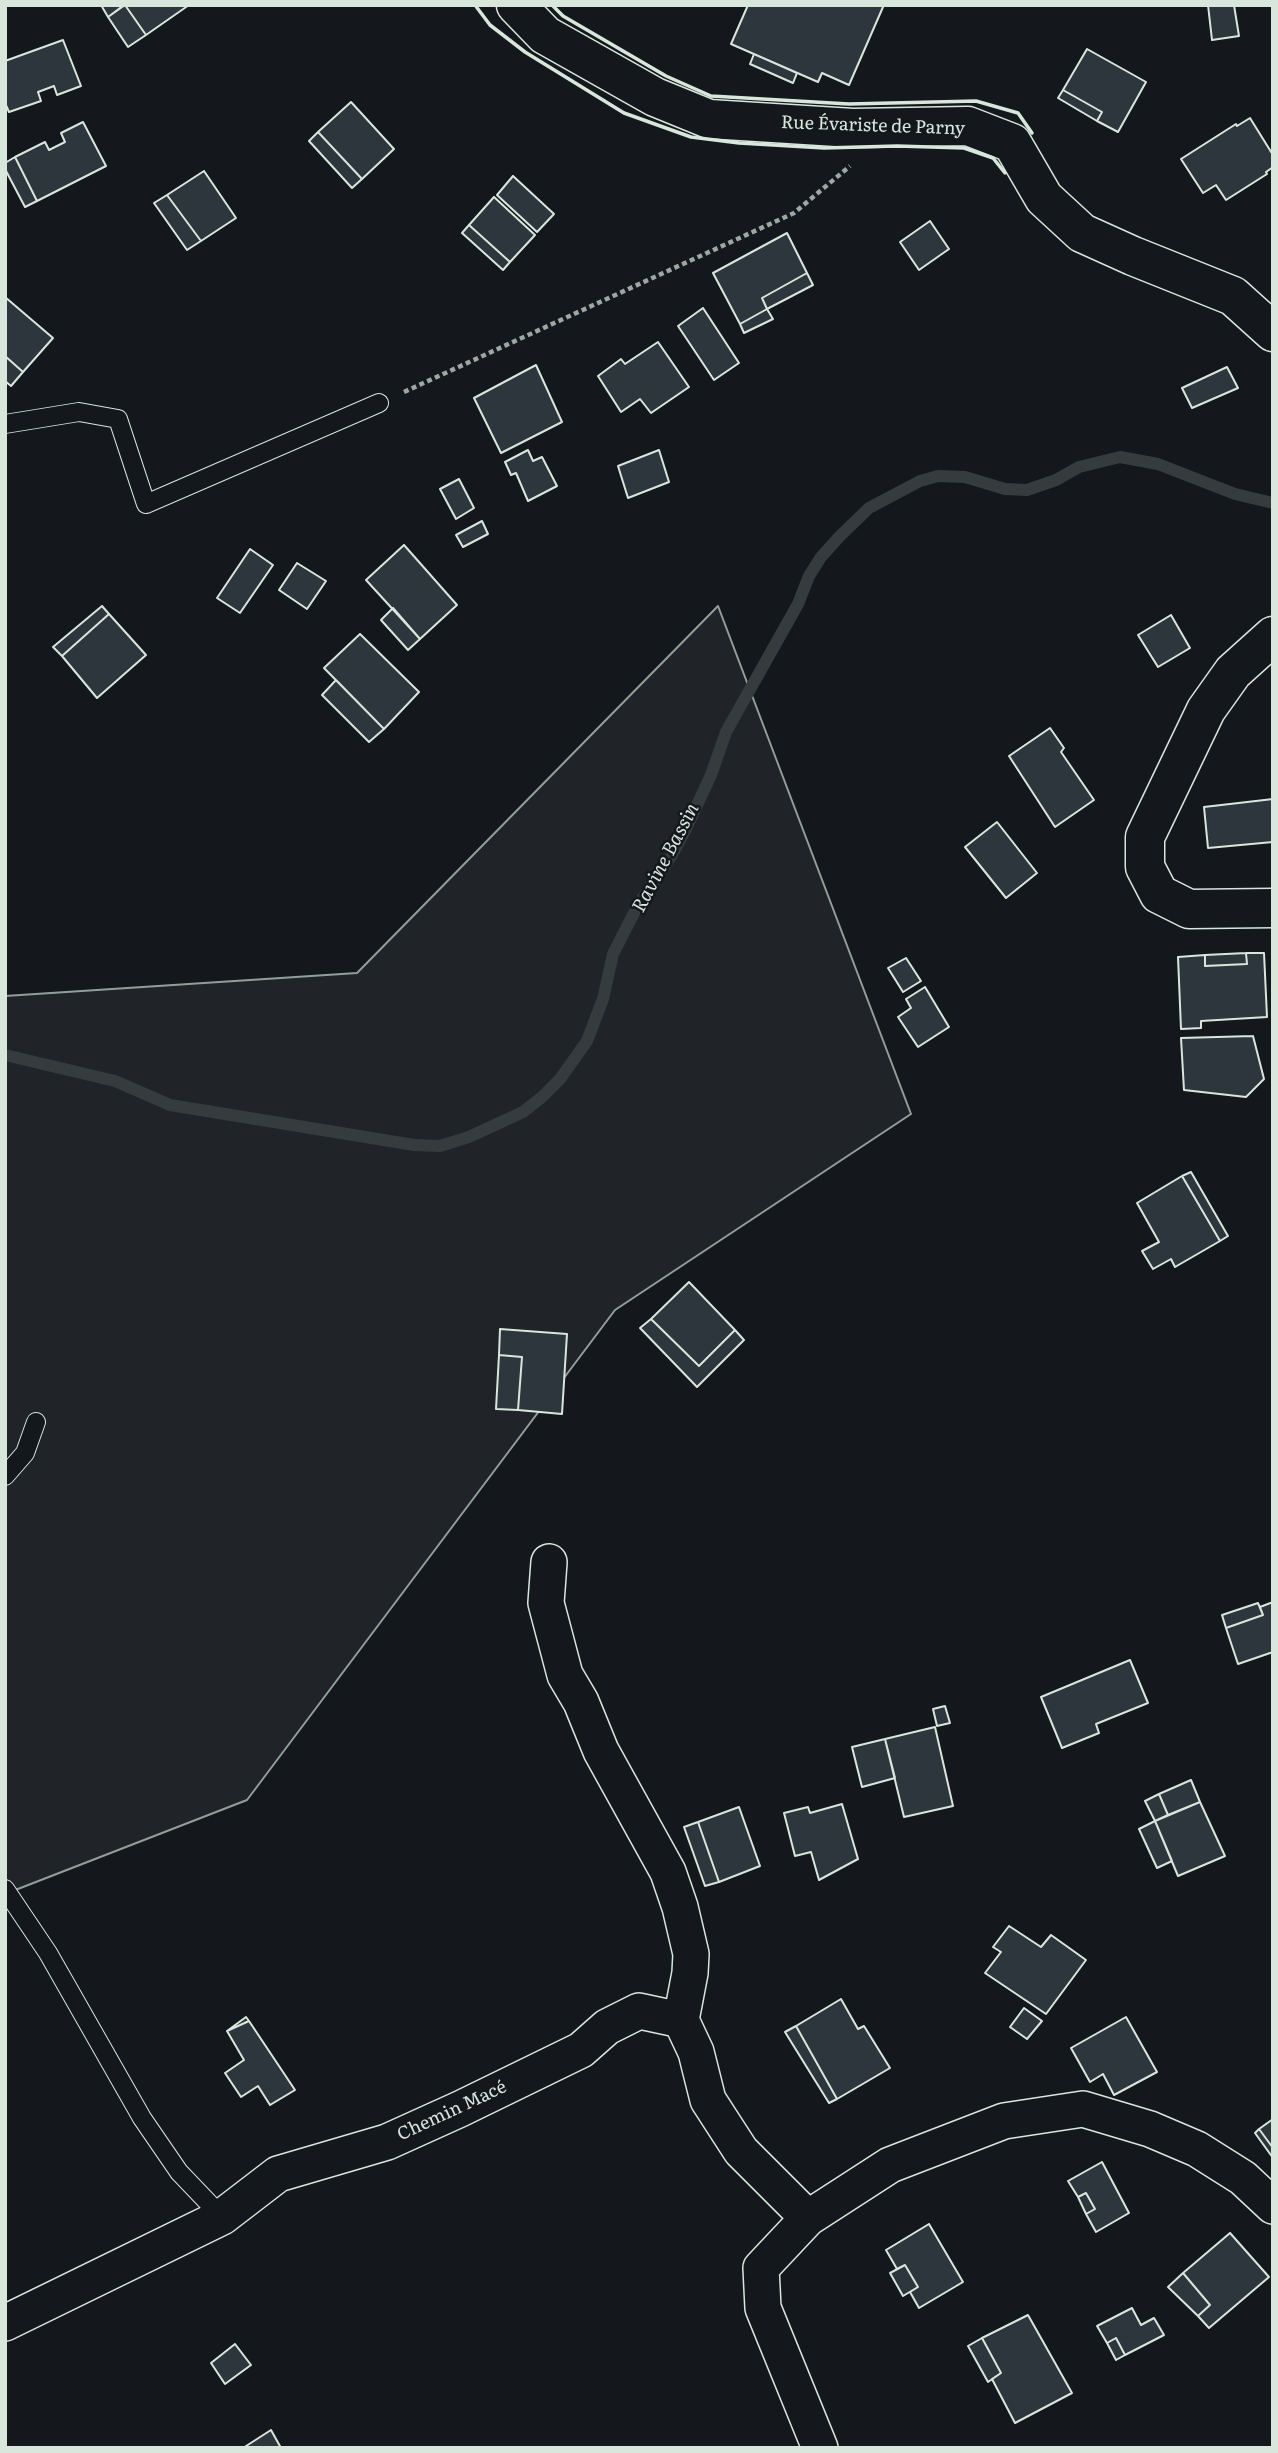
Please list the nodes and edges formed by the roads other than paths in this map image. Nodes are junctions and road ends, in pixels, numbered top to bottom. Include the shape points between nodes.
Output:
1 (516, 5) edge
2 (1273, 332) edge
3 (379, 404) road end
4 (5, 424) edge
5 (1273, 636) edge
6 (1273, 908) edge
7 (36, 1422) dead end
8 (5, 1476) edge
9 (549, 1562) dead end
10 (5, 1889) edge
11 (681, 2020) junction
12 (1273, 2207) edge
13 (222, 2217) junction
14 (808, 2218) junction
15 (5, 2323) edge
16 (820, 2448) edge

1 - 2 main road, Rue Évariste de Parny via 545,35 655,97 709,119 853,128 968,126 1012,144 1044,198 1082,233 1233,296
3 - 4 lane via 146,504 118,419 79,412
5 - 6 main road via 1233,673 1206,710 1146,837 1145,867 1159,894 1189,909
7 - 8 lane via 25,1453
9 - 11 street via 546,1603 565,1675 668,1872 680,1907 691,1954
10 - 13 lane via 48,1953 142,2118 179,2172
11 - 13 street, Chemin Macé via 639,2011 607,2027 581,2050 387,2142 278,2174
11 - 14 street via 696,2052 708,2101 741,2151
12 - 14 street via 1243,2178 1197,2148 1083,2109 1004,2121 890,2165
13 - 15 street, Chemin Macé
14 - 16 street via 761,2267 764,2308

